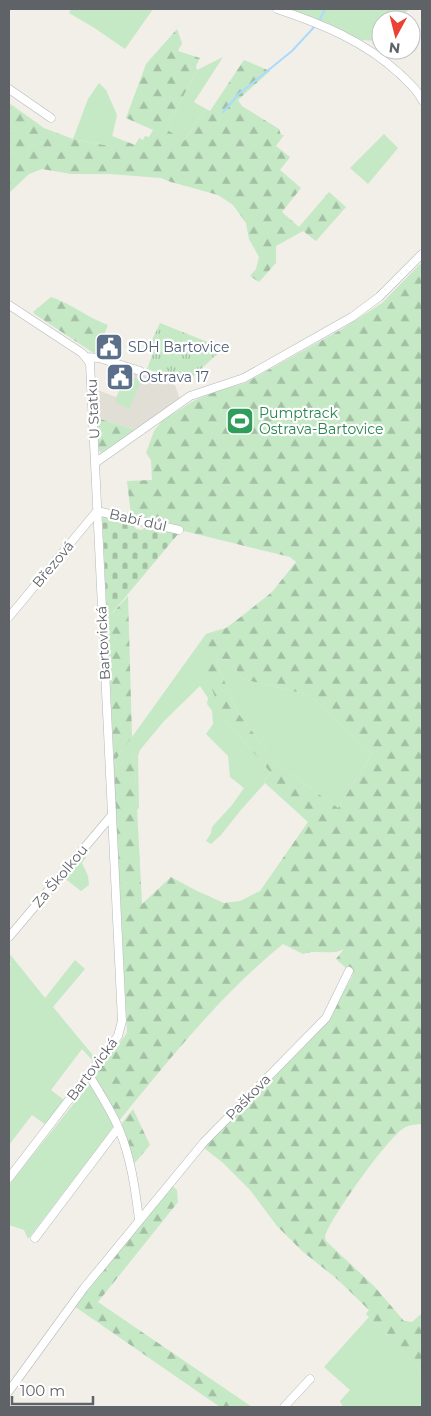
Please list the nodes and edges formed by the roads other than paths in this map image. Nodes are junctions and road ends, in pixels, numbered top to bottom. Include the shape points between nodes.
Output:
1 (277, 9) edge
2 (9, 89) edge
3 (422, 100) edge
4 (51, 118) dead end
5 (422, 254) edge
6 (9, 304) edge
7 (86, 357) junction
8 (140, 371) dead end
9 (95, 462) junction
10 (96, 511) junction
11 (178, 530) dead end
12 (9, 617) edge
13 (112, 815) junction
14 (9, 936) edge
15 (348, 971) dead end
16 (89, 1075) junction
17 (118, 1128) junction
18 (9, 1178) edge
19 (139, 1219) junction
20 (35, 1238) dead end
21 (310, 1379) dead end
22 (9, 1391) edge
23 (284, 1407) edge

1 - 3 street via 345,35 390,65 420,94
2 - 4 street
5 - 9 street via 379,297 352,317 244,378 190,396
6 - 7 street, U Statku
7 - 8 street, U Statku
7 - 9 street, U Statku via 90,369
9 - 10 street, Bartovická
10 - 11 street, Babí důl
10 - 12 street, Březová
10 - 13 street, Bartovická
13 - 14 street, Za Školkou
13 - 16 street, Bartovická via 122,1021 118,1036
15 - 19 street, Paškova via 326,1018 204,1142
16 - 17 street
16 - 18 street, Bartovická
17 - 19 street via 133,1174
17 - 20 street
19 - 22 street, Paškova
21 - 23 street

